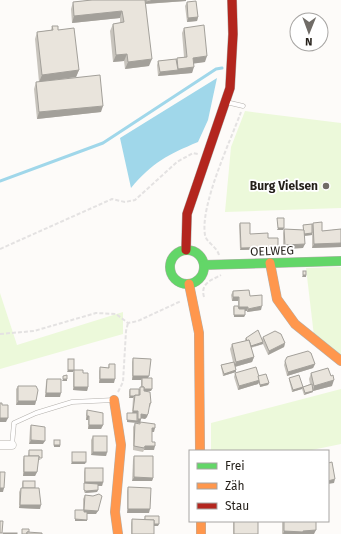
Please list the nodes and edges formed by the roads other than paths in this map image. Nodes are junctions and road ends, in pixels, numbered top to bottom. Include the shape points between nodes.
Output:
1 (232, 0) edge
2 (226, 102) junction
3 (243, 106) road end
4 (186, 250) junction
5 (341, 261) edge
6 (270, 263) junction
7 (204, 265) junction
8 (189, 284) junction
9 (341, 361) edge
10 (114, 400) joint
11 (0, 445) edge
12 (12, 445) joint
13 (200, 450) edge
14 (201, 522) edge
15 (118, 534) edge
16 (201, 534) edge

1 - 2 main road via 230,88
2 - 3 lane
2 - 4 main road via 187,214
4 - 7 main road via 201,257
4 - 8 main road via 172,259 170,267 176,280
5 - 6 main road, OELWEG
6 - 7 main road, OELWEG
6 - 9 main road via 277,299 295,324
7 - 8 main road via 202,276
8 - 13 main road via 199,333
10 - 12 lane via 72,402 14,423
10 - 15 main road via 121,445 115,512
11 - 12 street
14 - 16 main road

